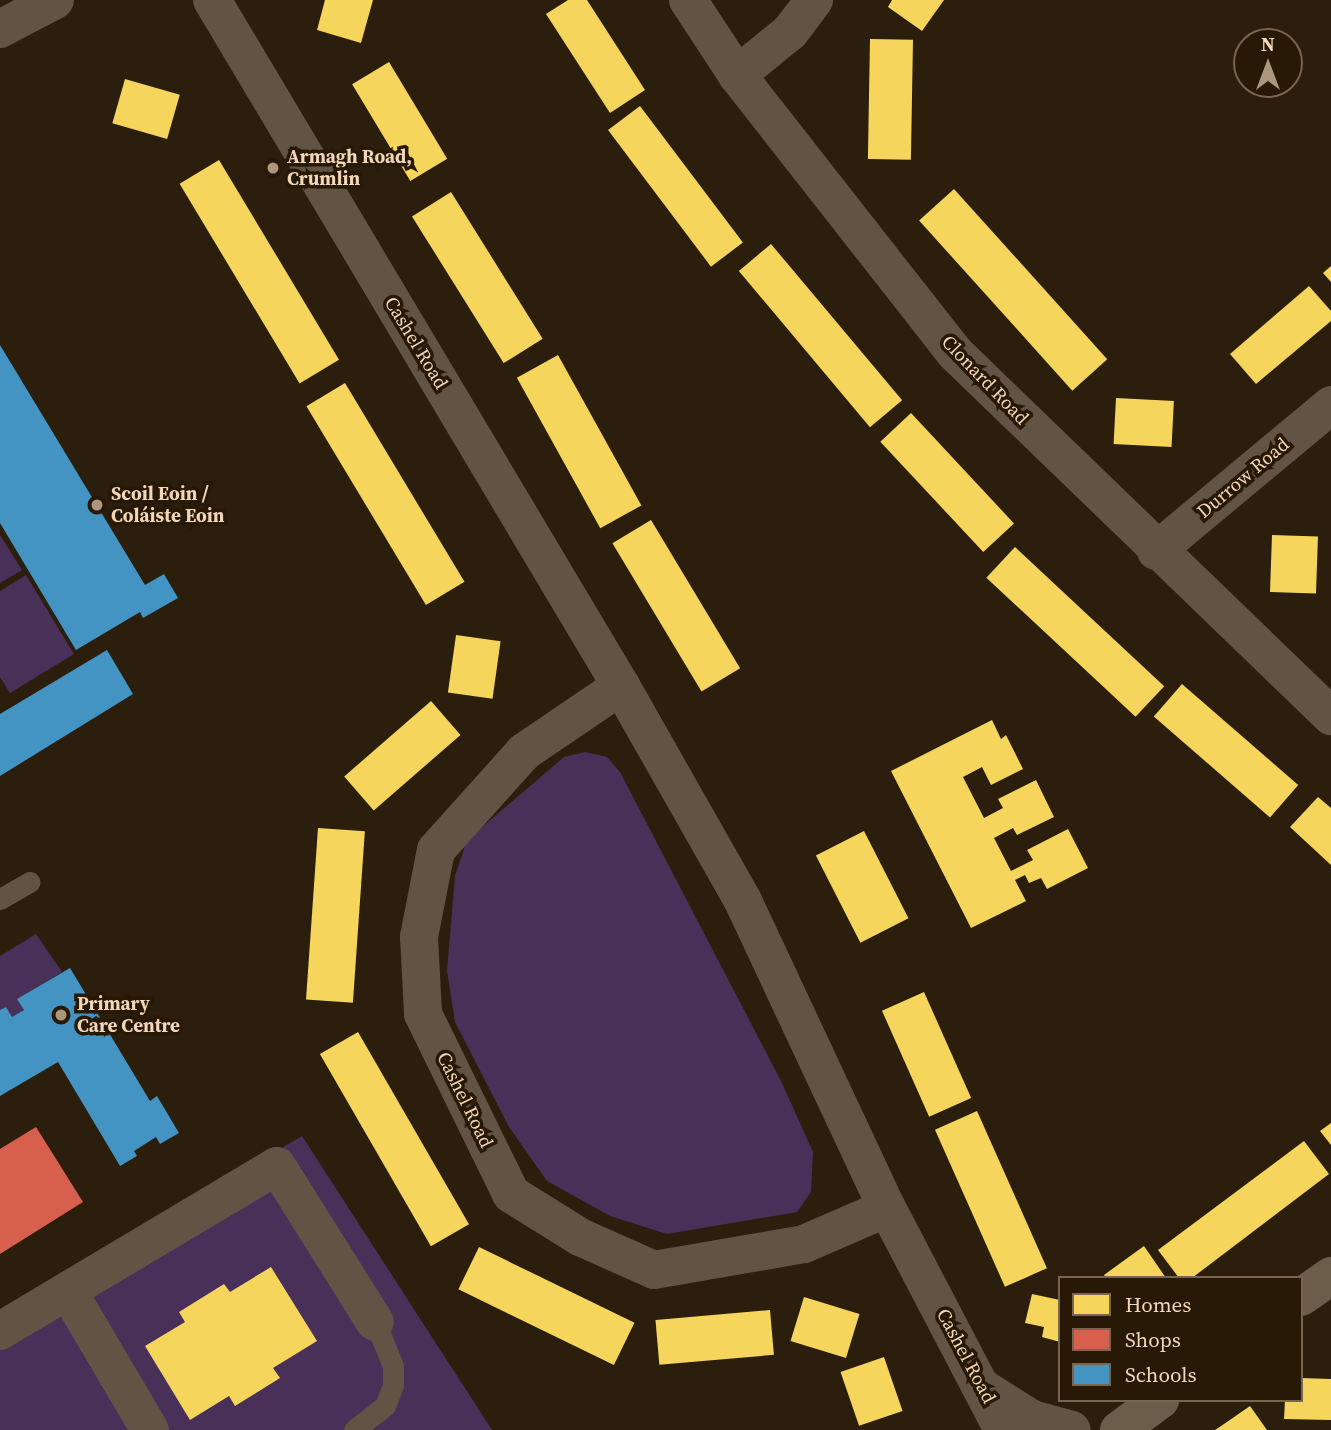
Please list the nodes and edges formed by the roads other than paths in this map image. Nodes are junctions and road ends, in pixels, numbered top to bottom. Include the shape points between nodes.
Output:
1 (55, 0) edge
2 (212, 0) edge
3 (688, 0) edge
4 (814, 0) edge
5 (0, 29) edge
6 (737, 75) junction
7 (1331, 405) edge
8 (1156, 551) junction
9 (621, 686) junction
10 (1331, 716) edge
11 (29, 882) dead end
12 (0, 899) edge
13 (887, 1208) junction
14 (68, 1291) junction
15 (375, 1322) joint
16 (0, 1331) edge
17 (983, 1388) junction
18 (1157, 1402) edge
19 (150, 1430) edge
20 (354, 1430) edge
21 (1003, 1430) edge
22 (1072, 1430) edge
23 (1117, 1430) edge

1 - 5 street
2 - 9 street, Cashel Road
3 - 6 street, Clonard Road
4 - 6 street via 790,32
6 - 8 street, Clonard Road via 955,353
7 - 8 street, Durrow Road
8 - 10 street, Clonard Road
9 - 13 street, Cashel Road via 743,901
9 - 13 street, Cashel Road via 524,752 436,850 419,937 423,1014 511,1194 580,1237 654,1270 804,1244
11 - 12 lane
13 - 17 street, Cashel Road
14 - 15 street via 277,1166
14 - 16 street
14 - 19 street
15 - 20 lane via 393,1366 393,1385 385,1406
17 - 21 street, Cashel Road
17 - 22 street via 1032,1419
18 - 23 street

